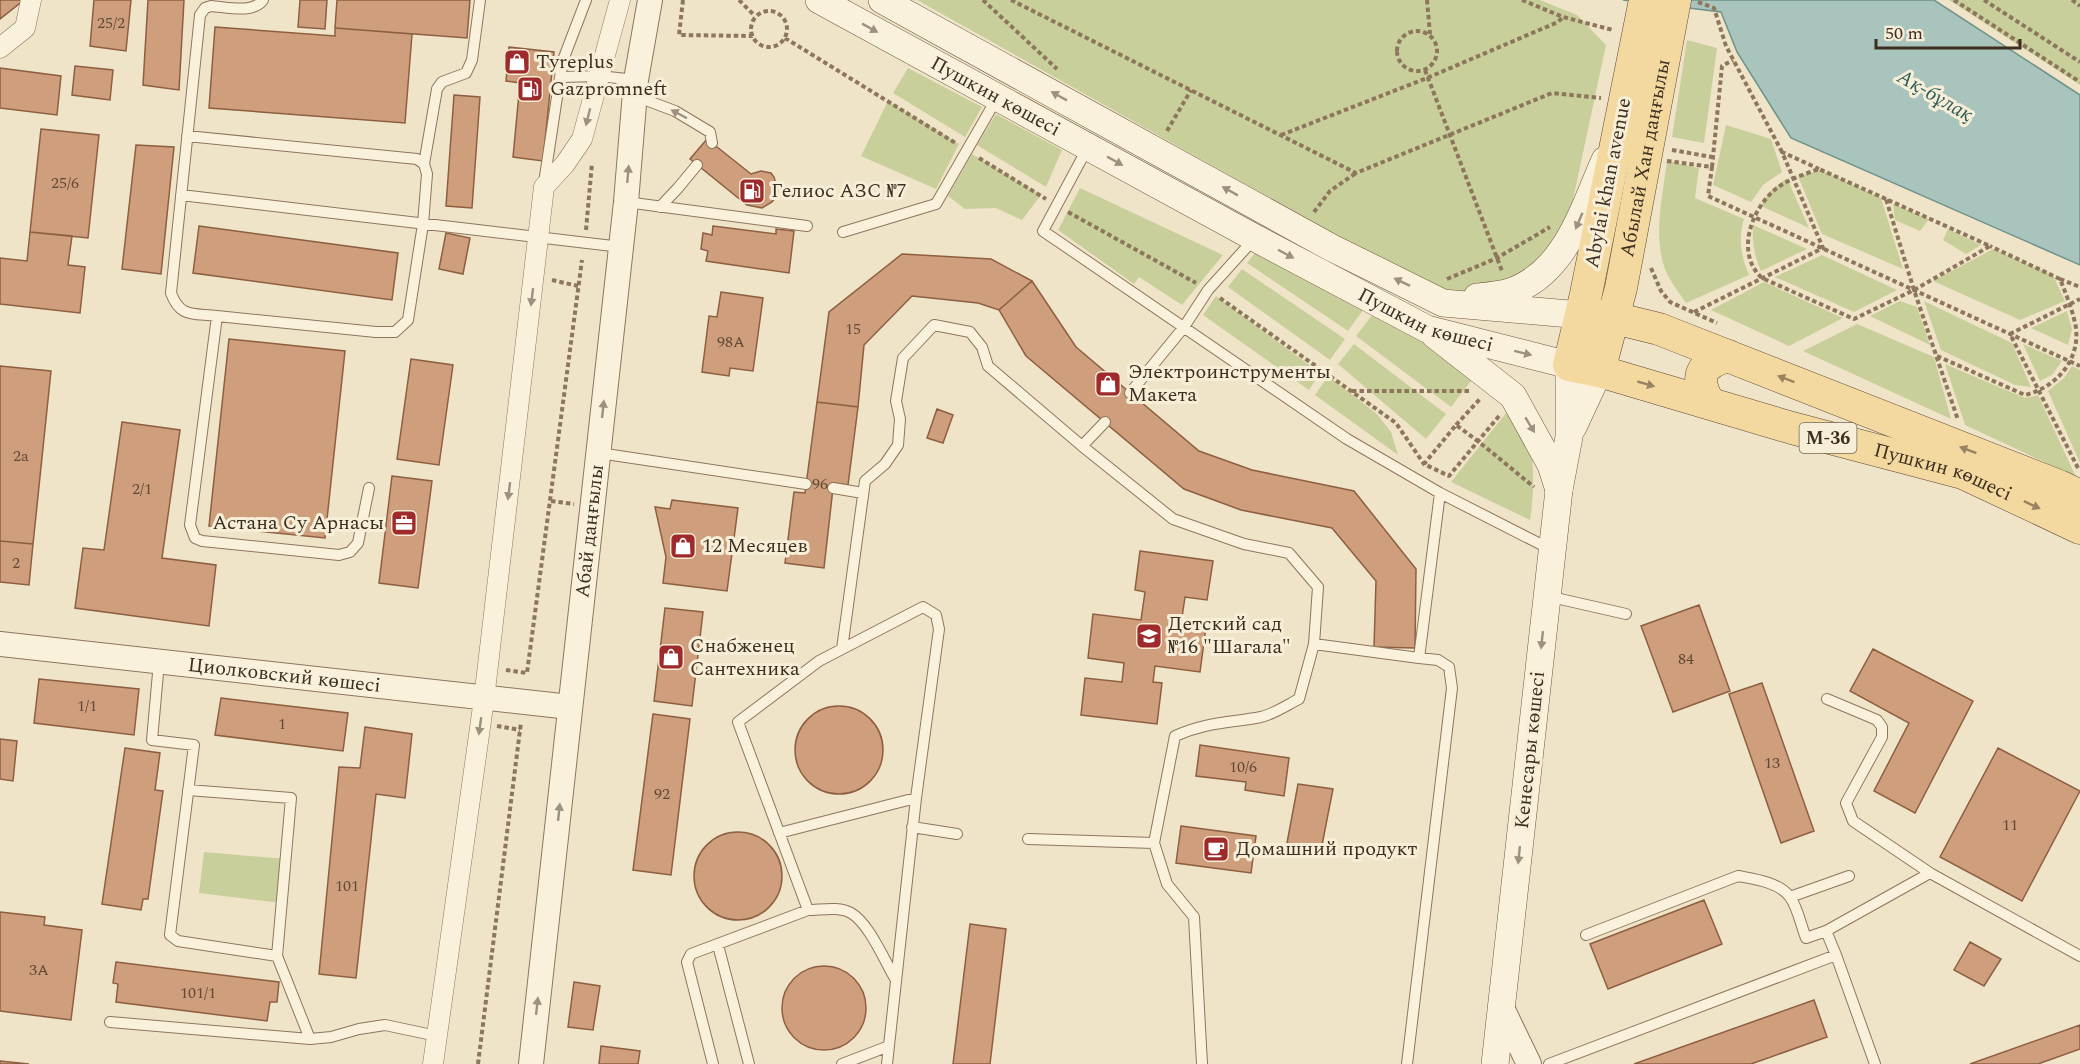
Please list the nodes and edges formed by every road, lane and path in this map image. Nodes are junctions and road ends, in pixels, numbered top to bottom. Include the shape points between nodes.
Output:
1 (31, 0) edge
2 (263, 0) edge
3 (480, 0) edge
4 (586, 0) edge
5 (620, 0) edge
6 (650, 0) edge
7 (683, 0) edge
8 (739, 0) edge
9 (819, 0) edge
10 (882, 0) edge
11 (983, 0) edge
12 (1011, 0) edge
13 (1426, 0) edge
14 (1521, 0) edge
15 (1536, 0) edge
16 (1645, 0) edge
17 (1954, 0) edge
18 (1984, 0) edge
19 (2072, 0) edge
20 (1685, 1) edge
21 (1528, 2) junction
22 (2080, 6) edge
23 (755, 16) junction
24 (1563, 17) junction
25 (1640, 33) junction
26 (1430, 34) junction
27 (753, 36) junction
28 (785, 38) junction
29 (0, 48) edge
30 (1733, 60) junction
31 (2080, 62) edge
32 (1425, 70) junction
33 (1060, 72) dead end
34 (599, 76) junction
35 (560, 77) junction
36 (1427, 78) junction
37 (2080, 82) edge
38 (635, 88) junction
39 (1191, 90) junction
40 (997, 97) junction
41 (1601, 98) dead end
42 (1618, 129) junction
43 (1167, 131) dead end
44 (1451, 134) junction
45 (1281, 135) junction
46 (187, 136) junction
47 (712, 143) dead end
48 (1088, 147) junction
49 (1662, 149) dead end
50 (967, 150) junction
51 (1782, 152) junction
52 (1712, 157) junction
53 (1661, 160) dead end
54 (424, 164) junction
55 (592, 164) dead end
56 (697, 165) dead end
57 (1712, 167) junction
58 (1819, 169) junction
59 (1356, 173) junction
60 (1794, 179) junction
61 (544, 187) junction
62 (181, 195) junction
63 (1886, 199) junction
64 (626, 202) junction
65 (1056, 205) junction
66 (660, 207) junction
67 (1314, 212) dead end
68 (1754, 216) junction
69 (1558, 222) dead end
70 (423, 224) junction
71 (807, 226) dead end
72 (586, 231) dead end
73 (843, 232) dead end
74 (539, 238) junction
75 (1256, 238) junction
76 (1990, 246) junction
77 (621, 247) junction
78 (1823, 248) junction
79 (1497, 258) junction
80 (582, 260) dead end
81 (1649, 263) dead end
82 (1762, 278) junction
83 (2060, 279) junction
84 (551, 280) dead end
85 (1505, 280) dead end
86 (579, 286) junction
87 (2080, 287) edge
88 (1208, 290) junction
89 (1914, 290) junction
90 (1440, 293) junction
91 (2080, 299) edge
92 (2069, 303) junction
93 (1693, 312) junction
94 (1581, 315) junction
95 (217, 316) junction
96 (1614, 318) junction
97 (1184, 327) junction
98 (1427, 328) junction
99 (2010, 334) junction
100 (1727, 341) junction
101 (1936, 356) junction
102 (2070, 361) junction
103 (2080, 366) edge
104 (1584, 368) junction
105 (1352, 391) junction
106 (1476, 391) dead end
107 (1488, 391) dead end
108 (2040, 392) junction
109 (1130, 393) dead end
110 (1709, 402) junction
111 (1504, 410) dead end
112 (1959, 421) dead end
113 (1105, 422) dead end
114 (1456, 424) junction
115 (1477, 441) junction
116 (1082, 446) junction
117 (599, 453) junction
118 (1424, 464) junction
119 (2080, 472) edge
120 (806, 484) dead end
121 (369, 488) dead end
122 (833, 488) dead end
123 (1440, 492) junction
124 (1550, 492) junction
125 (863, 493) junction
126 (2080, 496) edge
127 (551, 501) junction
128 (578, 505) dead end
129 (2080, 528) edge
130 (1552, 550) junction
131 (1547, 596) junction
132 (1626, 614) dead end
133 (0, 644) edge
134 (1314, 644) junction
135 (842, 649) junction
136 (1419, 658) junction
137 (159, 662) junction
138 (504, 670) dead end
139 (484, 699) junction
140 (1827, 699) dead end
141 (570, 707) junction
142 (521, 722) dead end
143 (493, 725) dead end
144 (520, 730) junction
145 (188, 790) junction
146 (915, 798) junction
147 (912, 827) junction
148 (779, 833) junction
149 (957, 834) dead end
150 (1028, 839) dead end
151 (1154, 843) junction
152 (1930, 873) junction
153 (1849, 876) dead end
154 (1790, 897) junction
155 (808, 910) junction
156 (1826, 931) junction
157 (1586, 935) dead end
158 (718, 945) junction
159 (1836, 955) junction
160 (277, 956) junction
161 (2080, 956) edge
162 (896, 980) junction
163 (1502, 1008) junction
164 (110, 1022) dead end
165 (436, 1036) junction
166 (310, 1039) junction
167 (889, 1046) junction
168 (433, 1064) edge
169 (478, 1064) edge
170 (531, 1064) edge
171 (713, 1064) edge
172 (749, 1064) edge
173 (842, 1064) edge
174 (887, 1064) edge
175 (1202, 1064) edge
176 (1407, 1064) edge
177 (1495, 1064) edge
178 (1529, 1064) edge
179 (1549, 1064) edge
180 (1875, 1064) edge

1 - 29 street via 25,28
2 - 46 lane via 252,8 211,6 200,15
3 - 54 lane via 472,60 466,73 442,82 436,89
4 - 35 lane
5 - 34 street
6 - 38 street, Абай даңғылы
7 - 27 path via 679,34
8 - 23 path
9 -> 40 main road, Пушкин көшесі
90 -> 10 main road, Пушкин көшесі via 1332,248
11 - 33 path
12 - 39 path
13 - 26 path
14 - 21 path
15 - 21 path
16 - 25 main road, Abylai khan avenue
17 - 37 path
18 - 31 path
19 - 22 path
20 - 25 main road, Абылай Хан даңғылы
20 - 30 path via 1714,8
21 - 24 path
23 - 27 path
23 - 28 path via 766,10 782,15 788,26
24 - 25 path
24 - 36 path
25 - 42 main road, Abylai khan avenue
25 - 96 main road, Абылай Хан даңғылы
26 - 32 path via 1437,53
26 - 32 path via 1410,31 1397,46 1398,58 1406,68
27 - 28 path via 758,43 770,47
28 - 50 path
30 - 51 path
30 - 52 path via 1722,66
32 - 36 path
34 - 35 lane
34 - 38 lane
34 -> 61 street via 582,139
35 - 61 lane
36 - 44 path
36 - 45 path
47 -> 38 lane via 710,132
64 -> 38 street, Абай даңғылы
39 - 43 path
39 - 45 path
40 - 48 main road, Пушкин көшесі
40 - 50 lane
41 - 44 path via 1552,93
42 -> 90 main road via 1569,242 1541,276 1509,292
42 - 94 main road, Abylai khan avenue
44 - 59 path
44 - 79 path
45 - 59 path
46 - 54 lane via 417,159
46 - 62 lane
48 - 65 lane
48 -> 75 main road, Пушкин көшесі
49 - 52 path
50 - 65 path
50 - 73 lane via 936,204
51 - 58 path
51 - 60 path
52 - 57 path
53 - 57 path
54 - 70 lane via 427,174
55 - 72 path
56 - 66 lane
57 - 68 path via 1708,196
58 - 60 path
58 - 63 path
59 - 67 path via 1330,190
60 - 68 path via 1776,189
60 - 78 path
61 - 74 street
62 - 70 lane
62 - 95 lane via 171,293 182,311
63 - 76 path
63 - 89 path
64 - 66 lane
64 - 77 street, Абай даңғылы
65 - 88 path
65 - 97 lane via 1042,231
66 - 71 lane
68 - 78 path
68 - 82 path via 1748,229 1748,246 1755,273
69 - 79 path
70 - 74 lane
70 - 95 lane via 408,320 395,332
74 - 77 lane
74 -> 139 street
75 - 88 lane
75 -> 98 main road, Пушкин көшесі
76 - 83 path
76 - 89 path
117 -> 77 street, Абай даңғылы
78 - 82 path
78 - 89 path
79 - 85 path
79 - 90 path
80 - 86 path
81 - 93 path via 1670,302
82 - 89 path via 1854,319
82 - 93 path
83 - 87 path
83 - 92 path
84 - 86 path
86 - 127 path
88 - 97 lane
88 - 105 path
89 - 99 path
89 - 101 path
90 - 94 main road, Пушкин көшесі
91 - 92 path
92 - 99 path
92 - 102 path via 2076,329
93 - 100 path
94 - 96 main road, Пушкин көшесі
94 - 104 main road, Abylai khan avenue
95 - 121 lane via 190,525 195,538 339,555 350,552 358,543
96 - 100 main road, Пушкин көшесі / M-36
96 - 104 main road
97 - 109 lane
97 - 123 lane via 1347,439
98 -> 104 main road, Пушкин көшесі
98 -> 124 main road via 1513,396 1551,465
99 - 102 path
99 - 108 path
100 - 110 main road via 1701,377 1700,386
126 -> 100 main road, Пушкин көшесі / M-36
101 - 108 path via 2025,395
101 - 112 path
102 - 103 path
102 - 108 path via 2065,371
104 -> 110 main road, Пушкин көшесі / M-36
104 - 124 main road, Кенесары көшесі via 1569,437
105 - 106 path
105 - 118 path via 1396,423
107 - 114 path
108 - 119 path
110 -> 129 main road, Пушкин көшесі / M-36 via 1963,474
111 - 115 path
113 - 116 lane
114 - 115 path
114 - 118 path
115 - 118 path via 1449,476
115 - 124 path
116 - 125 lane via 988,366 982,347 970,332 934,325 903,358 896,401 900,419 898,444 885,464 865,481
116 - 134 lane via 1173,519 1244,544 1289,553 1318,587
117 - 120 lane
117 - 141 street, Абай даңғылы
122 - 125 lane
123 - 130 lane
123 - 136 lane
124 - 130 main road, Кенесары көшесі
125 - 135 lane
127 - 128 path
127 - 138 path via 527,673
130 - 131 main road, Кенесары көшесі
131 - 132 lane
131 -> 163 main road, Кенесары көшесі
133 - 137 street, Циолковский көшесі
134 - 136 lane
134 - 151 lane via 1299,699 1264,716 1211,723 1175,736
135 - 146 lane via 923,607 936,615 939,628
135 - 148 lane via 819,661 738,722
136 - 176 lane via 1438,660 1449,667 1452,688
137 - 139 street, Циолковский көшесі
137 - 145 lane via 152,740 194,745
139 - 141 street, Циолковский көшесі
139 -> 165 street
140 - 152 lane via 1877,720 1882,727 1882,736 1846,804 1848,814
170 -> 141 street, Абай даңғылы
142 - 144 path
143 - 144 path
144 - 169 path
145 - 160 lane via 170,935 184,942
145 - 160 lane via 291,798
146 - 147 lane
146 - 148 lane
147 - 149 lane
147 - 162 lane
148 - 155 lane
150 - 151 lane
151 - 175 lane via 1167,884 1194,917
152 - 156 lane
152 - 161 lane
153 - 154 lane
154 - 156 lane via 1806,938
154 - 157 lane via 1760,880 1738,876
155 - 158 lane
155 - 162 lane via 850,913 865,927
156 - 159 lane
158 - 171 lane via 691,954 687,962
158 - 172 lane
159 - 179 lane
159 - 180 lane
160 - 166 lane
162 - 167 lane
163 - 177 main road, Кенесары көшесі
163 - 178 street
164 - 166 lane
165 - 166 lane via 385,1025
165 - 168 street
167 - 173 lane
167 - 174 lane

